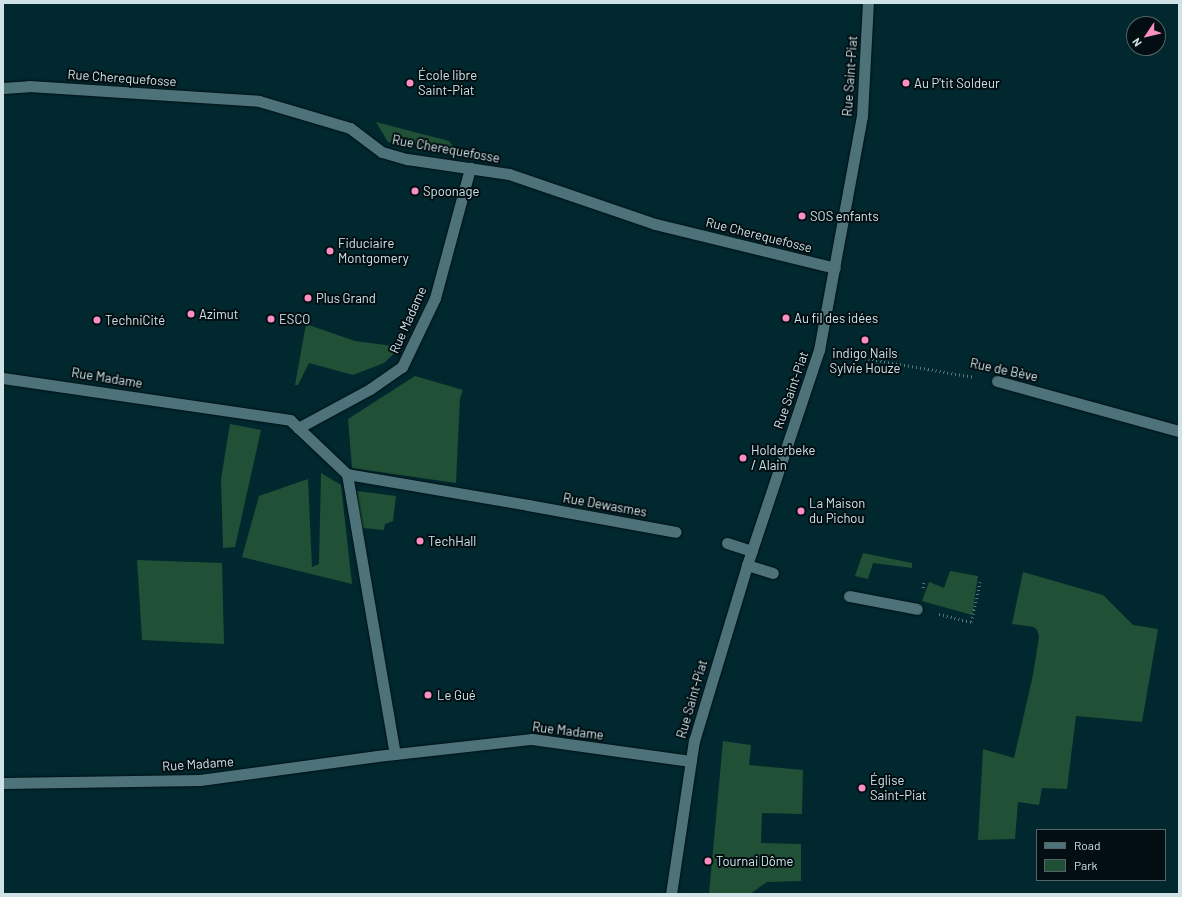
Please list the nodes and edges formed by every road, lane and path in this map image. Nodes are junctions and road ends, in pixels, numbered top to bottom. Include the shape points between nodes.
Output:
1 (868, 3) edge
2 (3, 88) edge
3 (470, 168) junction
4 (835, 268) junction
5 (819, 350) junction
6 (3, 378) edge
7 (997, 381) joint
8 (298, 428) junction
9 (1179, 432) edge
10 (347, 474) junction
11 (676, 532) dead end
12 (726, 543) dead end
13 (752, 551) junction
14 (747, 566) junction
15 (773, 573) dead end
16 (980, 582) dead end
17 (849, 596) dead end
18 (917, 609) joint
19 (395, 754) junction
20 (690, 761) junction
21 (3, 783) edge
22 (671, 894) edge

1 - 4 street, Rue Saint-Piat via 862,116
2 - 3 street, Rue Cherequefosse via 29,86 259,101 350,128 382,152 407,159
3 - 4 street, Rue Cherequefosse via 509,174 655,224
3 - 8 street, Rue Madame via 435,298 402,367 370,389
4 - 5 street, Rue Saint-Piat
5 - 7 path, Rue de Bève
5 - 13 street, Rue Saint-Piat
6 - 8 street, Rue Madame via 290,420
7 - 9 street, Rue de Bève
8 - 10 street, Rue Madame
10 - 11 street, Rue Dewasmes
10 - 19 street
12 - 13 street
13 - 14 street, Rue Saint-Piat
14 - 15 street
14 - 20 street, Rue Saint-Piat
16 - 18 path via 971,622
17 - 18 street
19 - 20 street, Rue Madame via 532,739
19 - 21 street, Rue Madame via 200,780
20 - 22 street, Rue Saint-Piat

